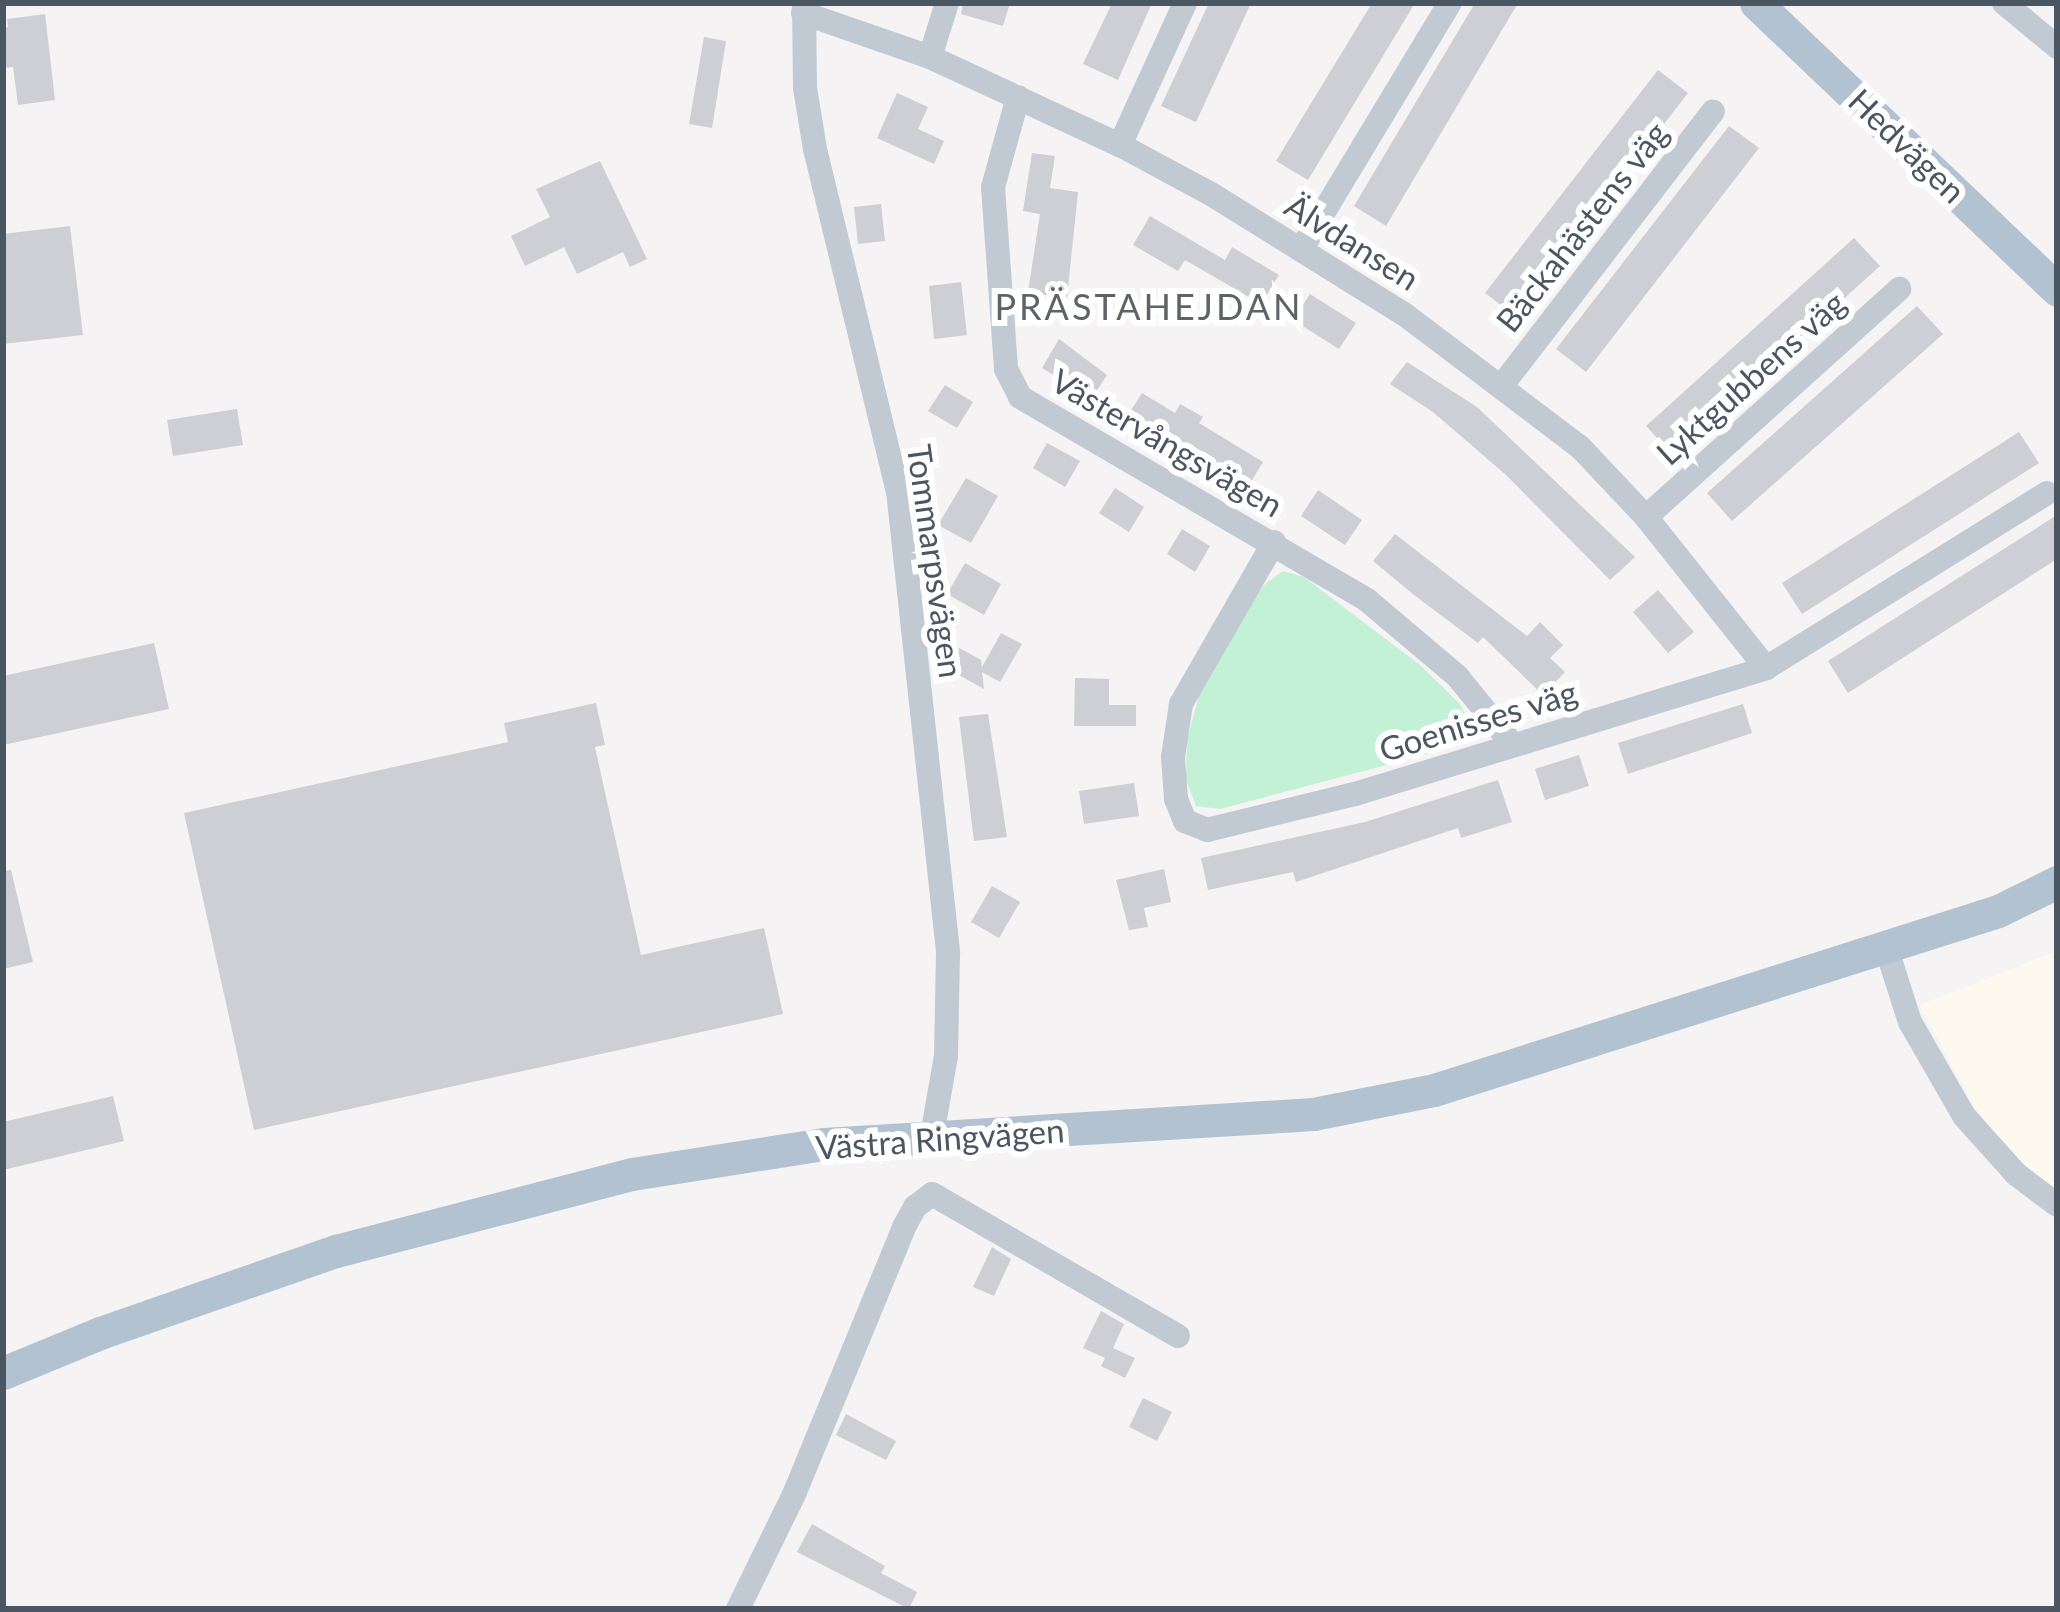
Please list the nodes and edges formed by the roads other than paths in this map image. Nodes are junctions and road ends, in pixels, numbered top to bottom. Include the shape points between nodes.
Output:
1 (947, 3) edge
2 (1185, 3) edge
3 (1450, 3) edge
4 (1756, 3) edge
5 (2004, 3) edge
6 (803, 8) edge
7 (2057, 46) edge
8 (930, 57) junction
9 (1018, 97) junction
10 (1713, 111) dead end
11 (1120, 146) junction
12 (1302, 248) junction
13 (1899, 290) dead end
14 (2057, 290) edge
15 (1503, 384) junction
16 (2047, 493) dead end
17 (1646, 517) junction
18 (1274, 542) junction
19 (1766, 668) junction
20 (1513, 745) junction
21 (2057, 882) edge
22 (1886, 947) junction
23 (932, 1135) junction
24 (2057, 1205) edge
25 (1178, 1336) dead end
26 (3, 1373) edge
27 (738, 1609) edge

1 - 8 street
2 - 11 street
3 - 12 street
4 - 14 main road, Hedvägen
5 - 7 street
6 - 8 street, Älvdansen
6 - 23 street, Tommarpsvägen via 815,149 900,514 948,953 946,1056
8 - 9 street, Älvdansen
9 - 11 street, Älvdansen
9 - 18 street, Västervångsvägen via 993,187 1006,369 1020,397
10 - 15 street, Bäckahästens väg
11 - 12 street, Älvdansen
12 - 15 street, Älvdansen
13 - 17 street, Lyktgubbens väg
15 - 17 street, Älvdansen via 1580,447
16 - 19 street, Goenisses väg
17 - 19 street, Älvdansen
18 - 20 street, Västervångsvägen via 1367,600 1439,660
18 - 20 street, Goenisses väg via 1181,704 1173,757 1185,820 1208,830
19 - 20 street, Goenisses väg
21 - 22 main road, Västra Ringvägen via 1998,911
22 - 23 main road, Västra Ringvägen via 1434,1090 1313,1114
22 - 24 street via 1910,1022 1964,1116
23 - 26 main road, Västra Ringvägen via 632,1174 336,1251
25 - 27 street via 932,1194 904,1227

